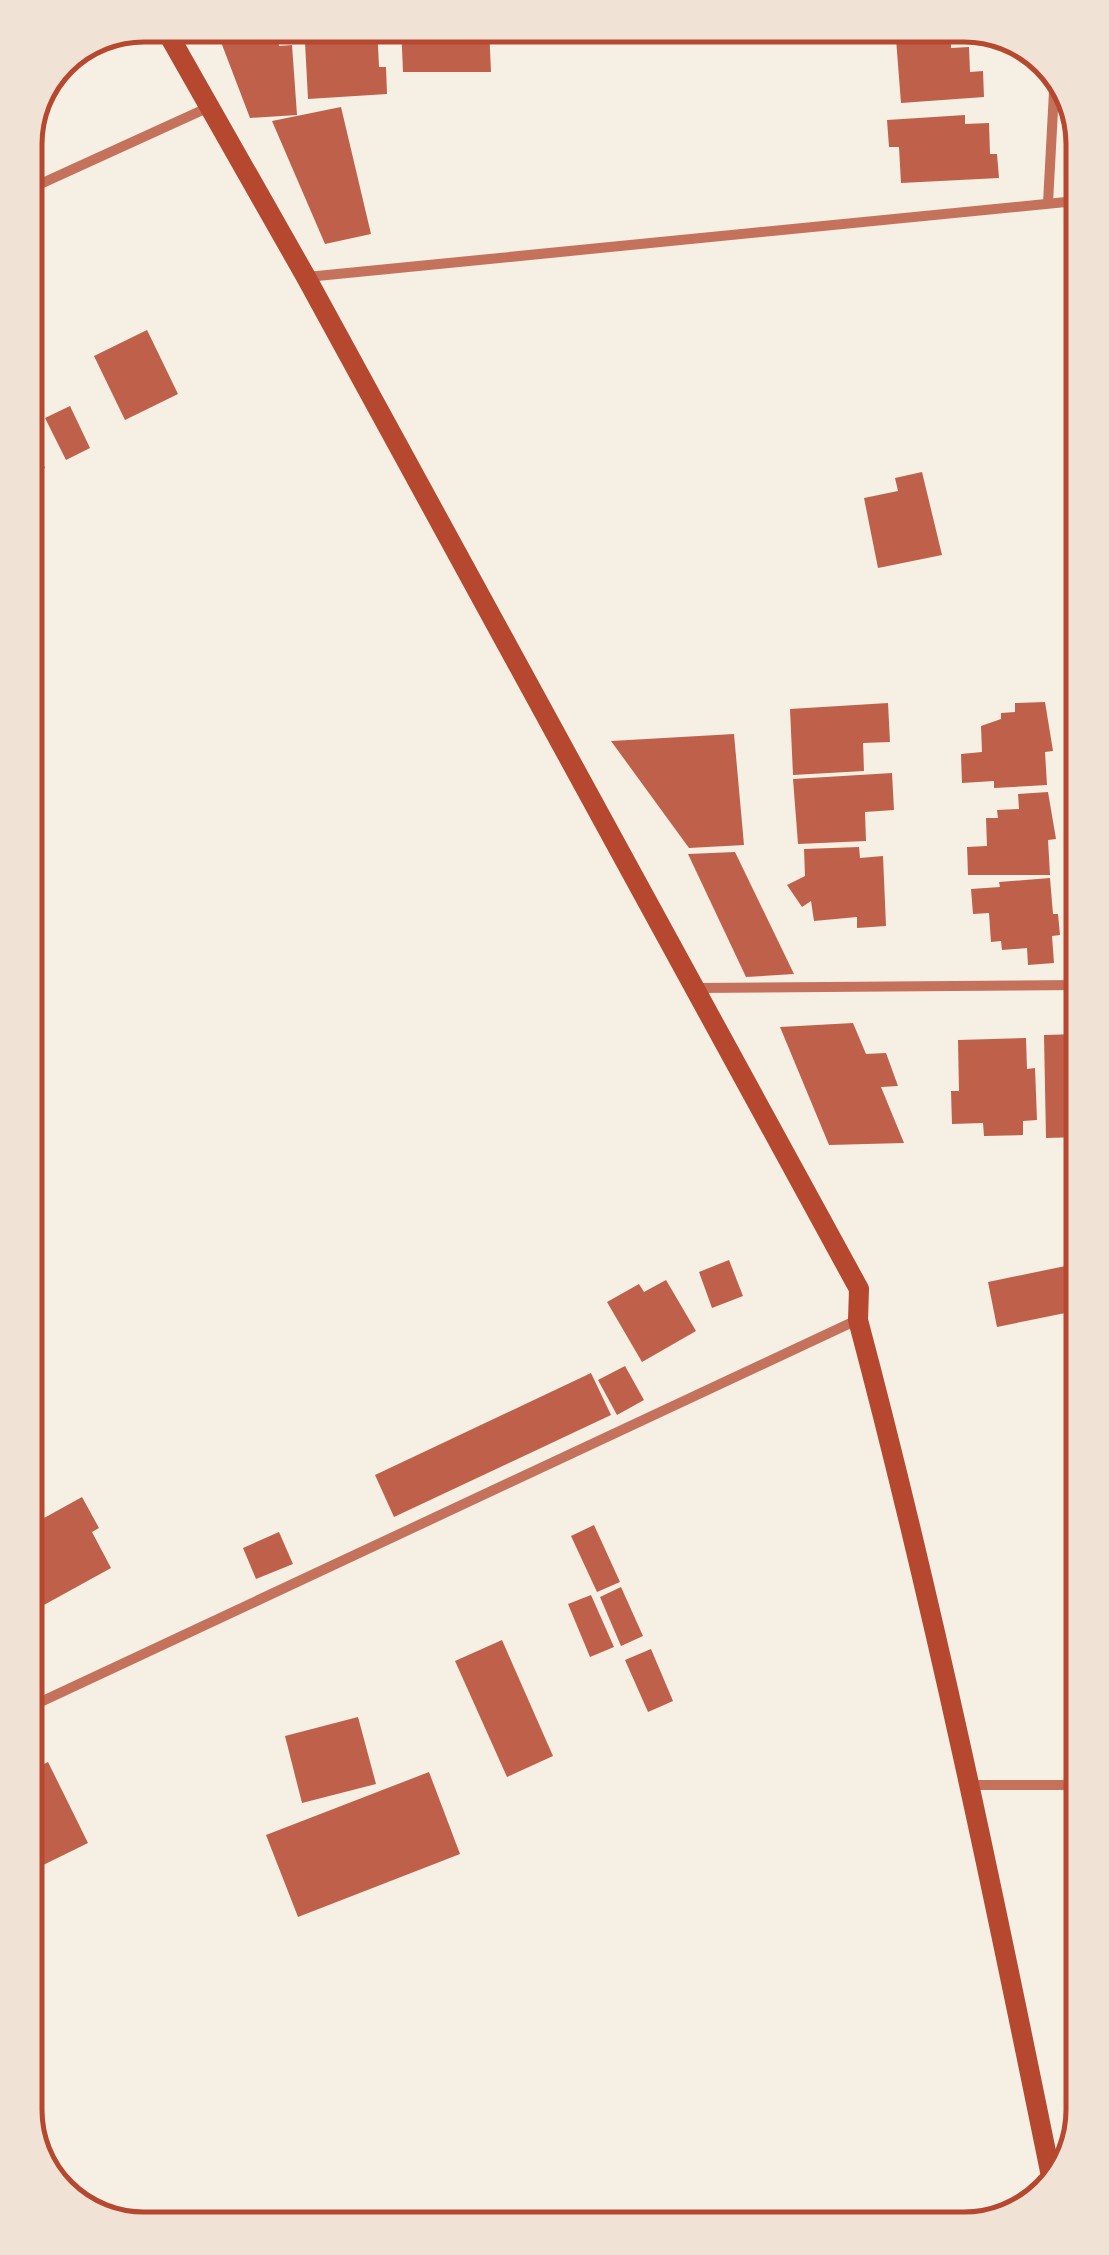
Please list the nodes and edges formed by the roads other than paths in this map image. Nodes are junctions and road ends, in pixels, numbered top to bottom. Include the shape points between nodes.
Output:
1 (171, 42) edge
2 (1054, 96) edge
3 (207, 108) junction
4 (43, 182) edge
5 (1066, 202) edge
6 (1048, 203) junction
7 (306, 277) junction
8 (1066, 985) edge
9 (696, 988) junction
10 (858, 1320) junction
11 (42, 1701) edge
12 (971, 1784) junction
13 (1066, 1785) edge
14 (1049, 2167) edge

1 - 3 main road
2 - 6 street
3 - 4 street
3 - 7 main road
5 - 6 street
6 - 7 street
7 - 9 main road
8 - 9 street
9 - 10 main road via 860,1289
10 - 11 street
10 - 12 main road
12 - 13 street
12 - 14 main road

